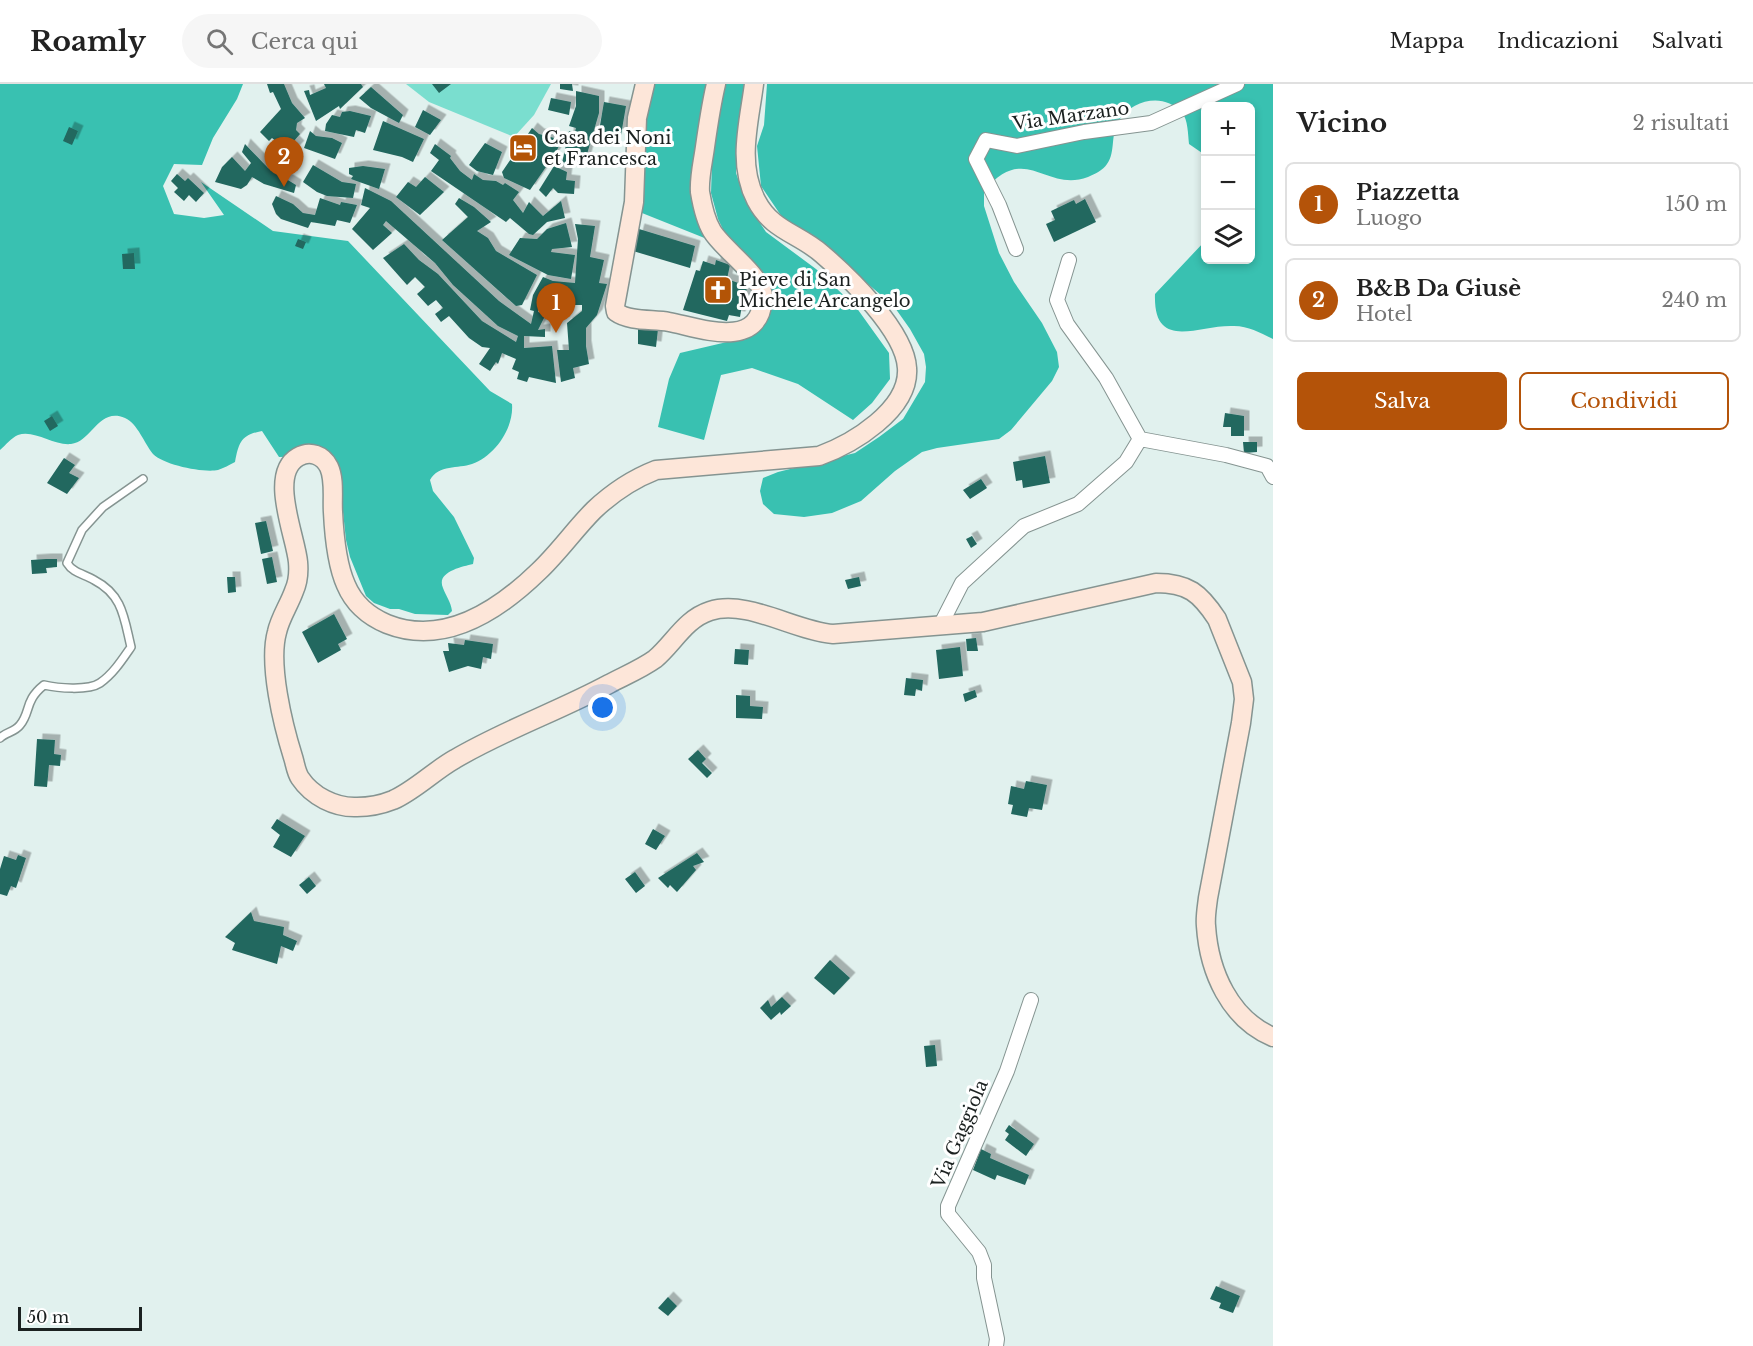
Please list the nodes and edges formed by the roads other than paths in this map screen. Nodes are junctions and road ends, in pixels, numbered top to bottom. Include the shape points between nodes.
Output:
1 (645, 84) edge
2 (716, 84) edge
3 (754, 84) edge
4 (1237, 84) edge
5 (1016, 249) dead end
6 (1069, 260) dead end
7 (1140, 439) junction
8 (1271, 470) edge
9 (142, 479) dead end
10 (940, 626) junction
11 (0, 738) edge
12 (1031, 1000) dead end
13 (1273, 1037) edge
14 (996, 1346) edge

1 - 2 street via 637,118 634,202 616,312 733,333 758,318 764,296 752,274 712,231 700,192
3 - 10 street via 744,156 755,199 772,222 820,252 873,304 892,332 904,353 907,370 904,386 889,411 841,448 819,456 656,470 636,478 596,508 538,572 503,600 469,622 443,630 405,630 385,623 355,603 344,582 328,467 312,453 293,460 284,490 299,580 277,632 274,659 282,717 297,769 320,798 334,804 366,806 394,799 456,758 656,658 690,621 708,611 737,609 815,633
4 - 5 street, Via Marzano via 1151,123 1017,146 987,140 976,159
6 - 7 street via 1057,300 1067,324 1106,378
7 - 8 street via 1226,455
7 - 10 street via 1126,462 1078,504 1024,526 962,583
9 - 11 lane via 103,507 82,530 67,563 70,569 95,580 116,596 131,647 111,674 97,685 44,685 34,693 22,723
10 - 13 street via 1003,618 1156,582 1174,583 1202,598 1217,619 1231,652 1244,699 1206,926 1215,970 1226,997 1257,1031
12 - 14 street, Via Gaggiola via 1007,1071 948,1206 948,1214 979,1252 984,1265

